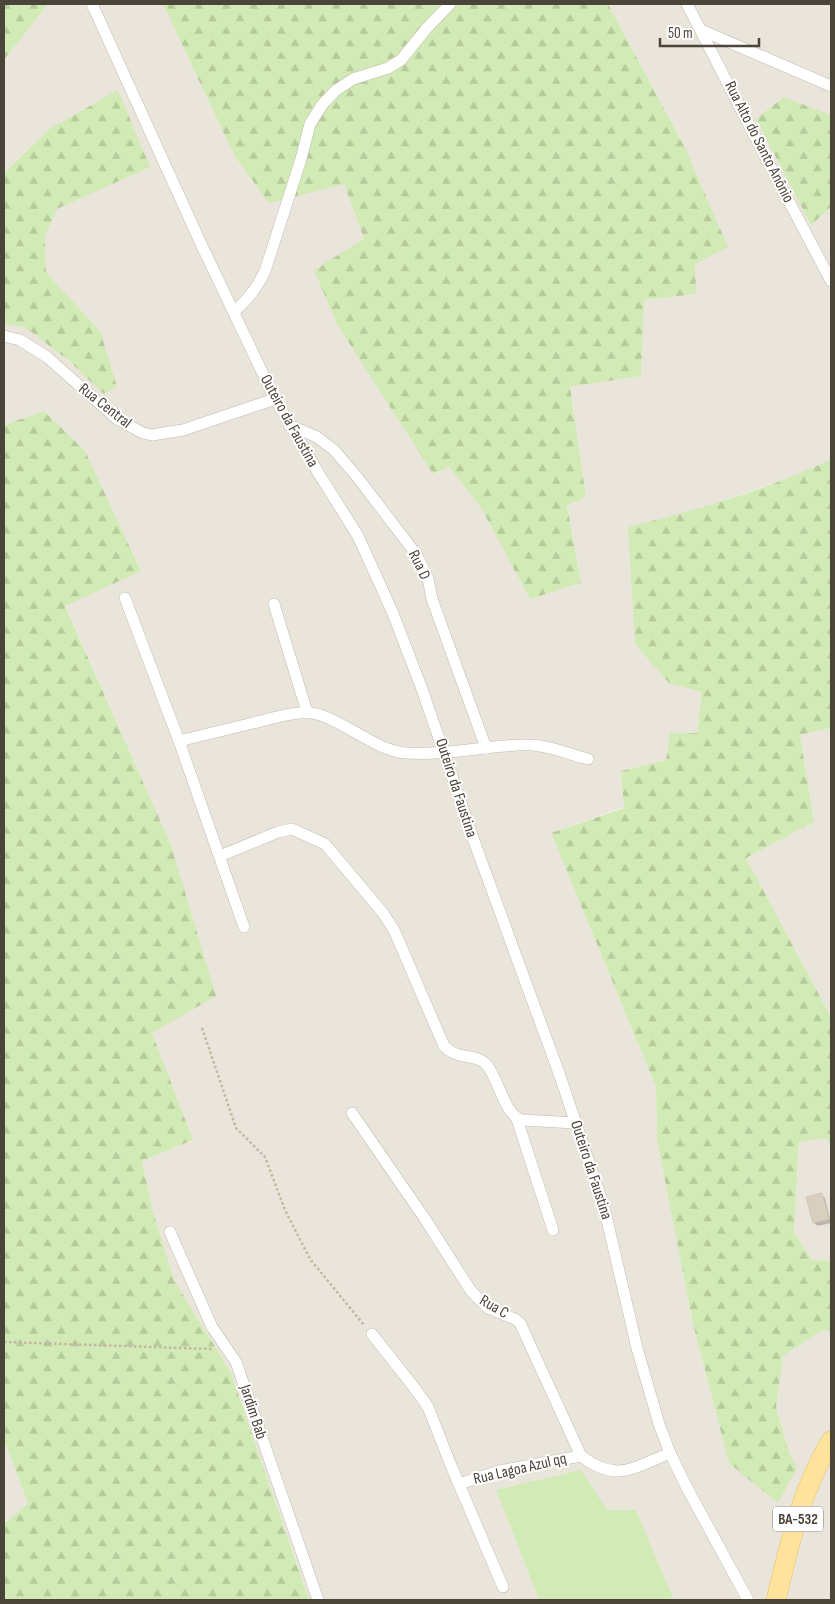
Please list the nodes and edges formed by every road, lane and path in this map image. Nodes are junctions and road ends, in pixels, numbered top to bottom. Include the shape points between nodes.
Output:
1 (92, 4) edge
2 (450, 4) edge
3 (688, 4) edge
4 (701, 30) junction
5 (831, 86) edge
6 (831, 281) edge
7 (234, 312) junction
8 (4, 336) edge
9 (275, 399) junction
10 (290, 425) junction
11 (125, 598) dead end
12 (274, 604) dead end
13 (307, 712) junction
14 (179, 741) junction
15 (486, 748) junction
16 (444, 752) junction
17 (588, 759) dead end
18 (220, 856) junction
19 (244, 927) dead end
20 (202, 1028) dead end
21 (352, 1113) dead end
22 (517, 1119) junction
23 (575, 1123) junction
24 (553, 1230) dead end
25 (170, 1232) dead end
26 (372, 1334) joint
27 (4, 1342) edge
28 (226, 1350) junction
29 (831, 1441) edge
30 (670, 1452) junction
31 (581, 1456) junction
32 (458, 1484) junction
33 (503, 1587) dead end
34 (318, 1600) edge
35 (748, 1600) edge
36 (776, 1600) edge

1 - 7 street, Outeiro da Faustina
2 - 7 street via 401,60 353,80 335,91 322,105 310,124 265,271 260,282
3 - 4 street, Rua Alto do Santo Anônio
4 - 5 street
4 - 6 street, Rua Alto do Santo Anônio
7 - 9 street, Outeiro da Faustina
8 - 9 street, Rua Central via 20,340 47,358 117,419 143,433 183,430
9 - 10 street, Outeiro da Faustina
10 - 15 street, Rua D via 334,450 416,554 428,579 432,599
10 - 16 street, Outeiro da Faustina via 358,536 392,611
11 - 14 street
12 - 13 street
13 - 14 street
13 - 16 street via 329,718 394,751
14 - 18 street
15 - 16 street
15 - 17 street via 540,746
16 - 23 street, Outeiro da Faustina
18 - 19 street
18 - 22 street via 292,829 325,844 394,930 444,1046 457,1055 485,1063
20 - 26 path via 236,1128 265,1157 285,1210 310,1259
21 - 31 street, Rua C via 471,1292 488,1308 520,1323
22 - 23 street
22 - 24 street
23 - 30 street, Outeiro da Faustina via 604,1207 646,1384
25 - 28 street, Jardim Bab via 212,1327
26 - 32 street via 428,1407
27 - 28 path
28 - 34 street, Jardim Bab via 236,1362
29 - 36 main road, BA-532 via 807,1488
30 - 31 street via 617,1472 602,1469
30 - 35 street, Outeiro da Faustina
31 - 32 street, Rua Lagoa Azul qq via 499,1471
32 - 33 street

